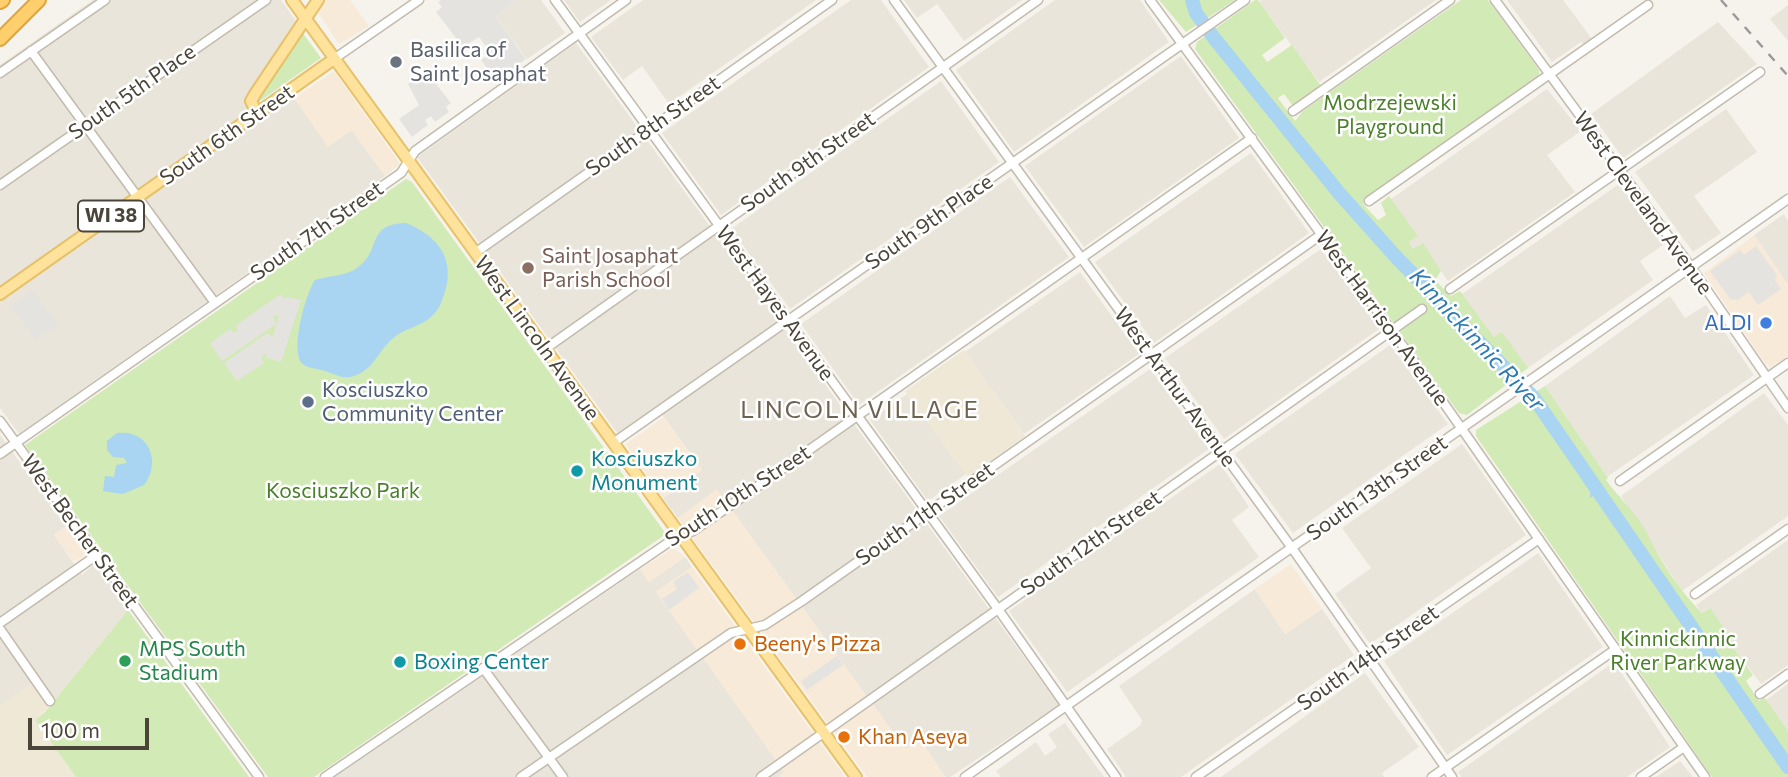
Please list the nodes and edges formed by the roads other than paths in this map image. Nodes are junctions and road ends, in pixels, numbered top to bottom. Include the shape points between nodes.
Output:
1 (39, 0) edge
2 (105, 0) edge
3 (266, 0) edge
4 (292, 0) edge
5 (318, 0) edge
6 (419, 0) edge
7 (555, 0) edge
8 (626, 0) edge
9 (832, 0) edge
10 (894, 0) edge
11 (1038, 0) edge
12 (1150, 0) edge
13 (1245, 0) edge
14 (1450, 0) edge
15 (1496, 0) edge
16 (1648, 5) dead end
17 (306, 20) junction
18 (0, 29) edge
19 (579, 33) junction
20 (0, 39) edge
21 (1183, 44) junction
22 (31, 51) junction
23 (334, 59) junction
24 (943, 67) junction
25 (1760, 72) dead end
26 (0, 73) edge
27 (1550, 75) junction
28 (1293, 111) dead end
29 (257, 114) junction
30 (85, 124) junction
31 (649, 130) junction
32 (1252, 138) junction
33 (409, 161) junction
34 (1012, 163) junction
35 (1620, 170) junction
36 (0, 185) edge
37 (139, 197) junction
38 (1788, 199) edge
39 (1369, 201) dead end
40 (719, 225) junction
41 (1322, 234) junction
42 (475, 253) junction
43 (1081, 258) junction
44 (1691, 267) junction
45 (1450, 289) dead end
46 (0, 294) edge
47 (215, 303) junction
48 (1422, 309) dead end
49 (788, 321) junction
50 (1392, 330) junction
51 (545, 349) junction
52 (1152, 355) junction
53 (1788, 363) edge
54 (1768, 378) junction
55 (1788, 408) edge
56 (857, 416) junction
57 (0, 421) edge
58 (1462, 428) junction
59 (16, 443) junction
60 (613, 443) junction
61 (1221, 451) junction
62 (0, 454) edge
63 (1620, 481) dead end
64 (927, 512) junction
65 (1788, 529) edge
66 (680, 536) junction
67 (1539, 539) junction
68 (1292, 548) junction
69 (97, 555) junction
70 (1695, 594) dead end
71 (998, 609) junction
72 (0, 623) edge
73 (747, 628) junction
74 (0, 629) edge
75 (1616, 649) junction
76 (1368, 657) junction
77 (483, 668) junction
78 (1788, 674) edge
79 (1760, 694) dead end
80 (50, 701) dead end
81 (1066, 707) junction
82 (824, 734) junction
83 (1684, 747) junction
84 (549, 758) junction
85 (1445, 768) junction
86 (259, 777) edge
87 (325, 777) edge
88 (521, 777) edge
89 (563, 777) edge
90 (761, 777) edge
91 (856, 777) edge
92 (965, 777) edge
93 (1116, 777) edge
94 (1196, 777) edge
95 (1432, 777) edge
96 (1452, 777) edge
97 (1641, 777) edge
98 (1705, 777) edge

1 - 18 highway
1 - 20 highway
2 - 22 street
3 - 30 street, South 5th Place
4 - 17 main road, West Lincoln Avenue
5 - 17 main road
6 - 23 street, South 6th Street
7 - 19 street, West Hayes Avenue
8 - 19 street, South 7th Street
9 - 31 street, South 8th Street
10 - 24 street, West Arthur Avenue
11 - 24 street, South 9th Street
12 - 21 street, West Harrison Avenue
13 - 21 street, South 9th Place
14 - 28 street
15 - 27 street, West Cleveland Avenue
16 - 27 street
17 - 23 main road, West Lincoln Avenue
17 - 29 main road via 255,94 251,102
19 - 31 street, West Hayes Avenue
19 - 33 street, South 7th Street via 415,151
21 - 32 street, West Harrison Avenue
21 - 34 street, South 9th Place
22 - 26 street
22 - 30 street
23 - 29 main road, South 6th Street / WI 38
23 - 33 main road, West Lincoln Avenue
24 - 34 street, West Arthur Avenue
24 - 40 street, South 9th Street
25 - 35 street
27 - 35 street, West Cleveland Avenue
27 - 39 street
29 - 37 main road, South 6th Street / WI 38
30 - 36 street, South 5th Place
30 - 37 street
31 - 40 street, West Hayes Avenue
31 - 42 street, South 8th Street
32 - 41 street, West Harrison Avenue
32 - 43 street, South 10th Street
33 - 42 main road, West Lincoln Avenue
33 - 47 street, South 7th Street via 401,173
34 - 43 street, West Arthur Avenue
34 - 49 street, South 9th Place
35 - 44 street, West Cleveland Avenue
35 - 45 street
37 - 46 main road, South 6th Street / WI 38
37 - 47 street
38 - 44 street, South 13th Street
40 - 49 street, West Hayes Avenue
40 - 51 street, South 9th Street
41 - 50 street, West Harrison Avenue
41 - 52 street, South 11th Street
42 - 51 main road, West Lincoln Avenue
43 - 52 street, West Arthur Avenue
43 - 56 street, South 10th Street
44 - 54 street, West Cleveland Avenue
44 - 58 street, South 13th Street
47 - 59 street, South 7th Street
48 - 50 street, South 12th Street
49 - 56 street, West Hayes Avenue
49 - 60 street, South 9th Place
50 - 58 street, West Harrison Avenue
50 - 61 street, South 12th Street
51 - 60 main road, West Lincoln Avenue
52 - 61 street, West Arthur Avenue
52 - 64 street, South 11th Street
53 - 54 street
54 - 55 street, West Cleveland Avenue
54 - 63 street
56 - 64 street, West Hayes Avenue
56 - 66 street, South 10th Street
57 - 59 street, West Becher Street
58 - 67 street, West Harrison Avenue
58 - 68 street, South 13th Street
59 - 62 street, South 7th Street
59 - 69 street, West Becher Street
60 - 66 main road, West Lincoln Avenue
61 - 68 street, West Arthur Avenue
61 - 71 street, South 12th Street
64 - 71 street, West Hayes Avenue
64 - 73 street, South 11th Street via 765,625
65 - 70 street
66 - 73 main road, West Lincoln Avenue
66 - 77 street, South 10th Street
67 - 75 street, West Harrison Avenue
67 - 76 street, South 14th Street
68 - 76 street, West Arthur Avenue
68 - 81 street, South 13th Street
69 - 72 street
69 - 86 street, West Becher Street
71 - 81 street, West Hayes Avenue
71 - 82 street, South 12th Street
73 - 82 main road, West Lincoln Avenue
73 - 84 street, South 11th Street via 731,633
74 - 80 street
75 - 83 street, West Harrison Avenue
75 - 85 street
76 - 85 street, West Arthur Avenue
76 - 94 street, South 14th Street
77 - 84 street
77 - 87 street, South 10th Street
78 - 79 street
81 - 92 street, South 13th Street
81 - 93 street, West Hayes Avenue
82 - 90 street, South 12th Street
82 - 91 main road, West Lincoln Avenue
83 - 97 street
83 - 98 street, West Harrison Avenue
84 - 88 street, South 11th Street
84 - 89 street
85 - 95 street
85 - 96 street, West Arthur Avenue

